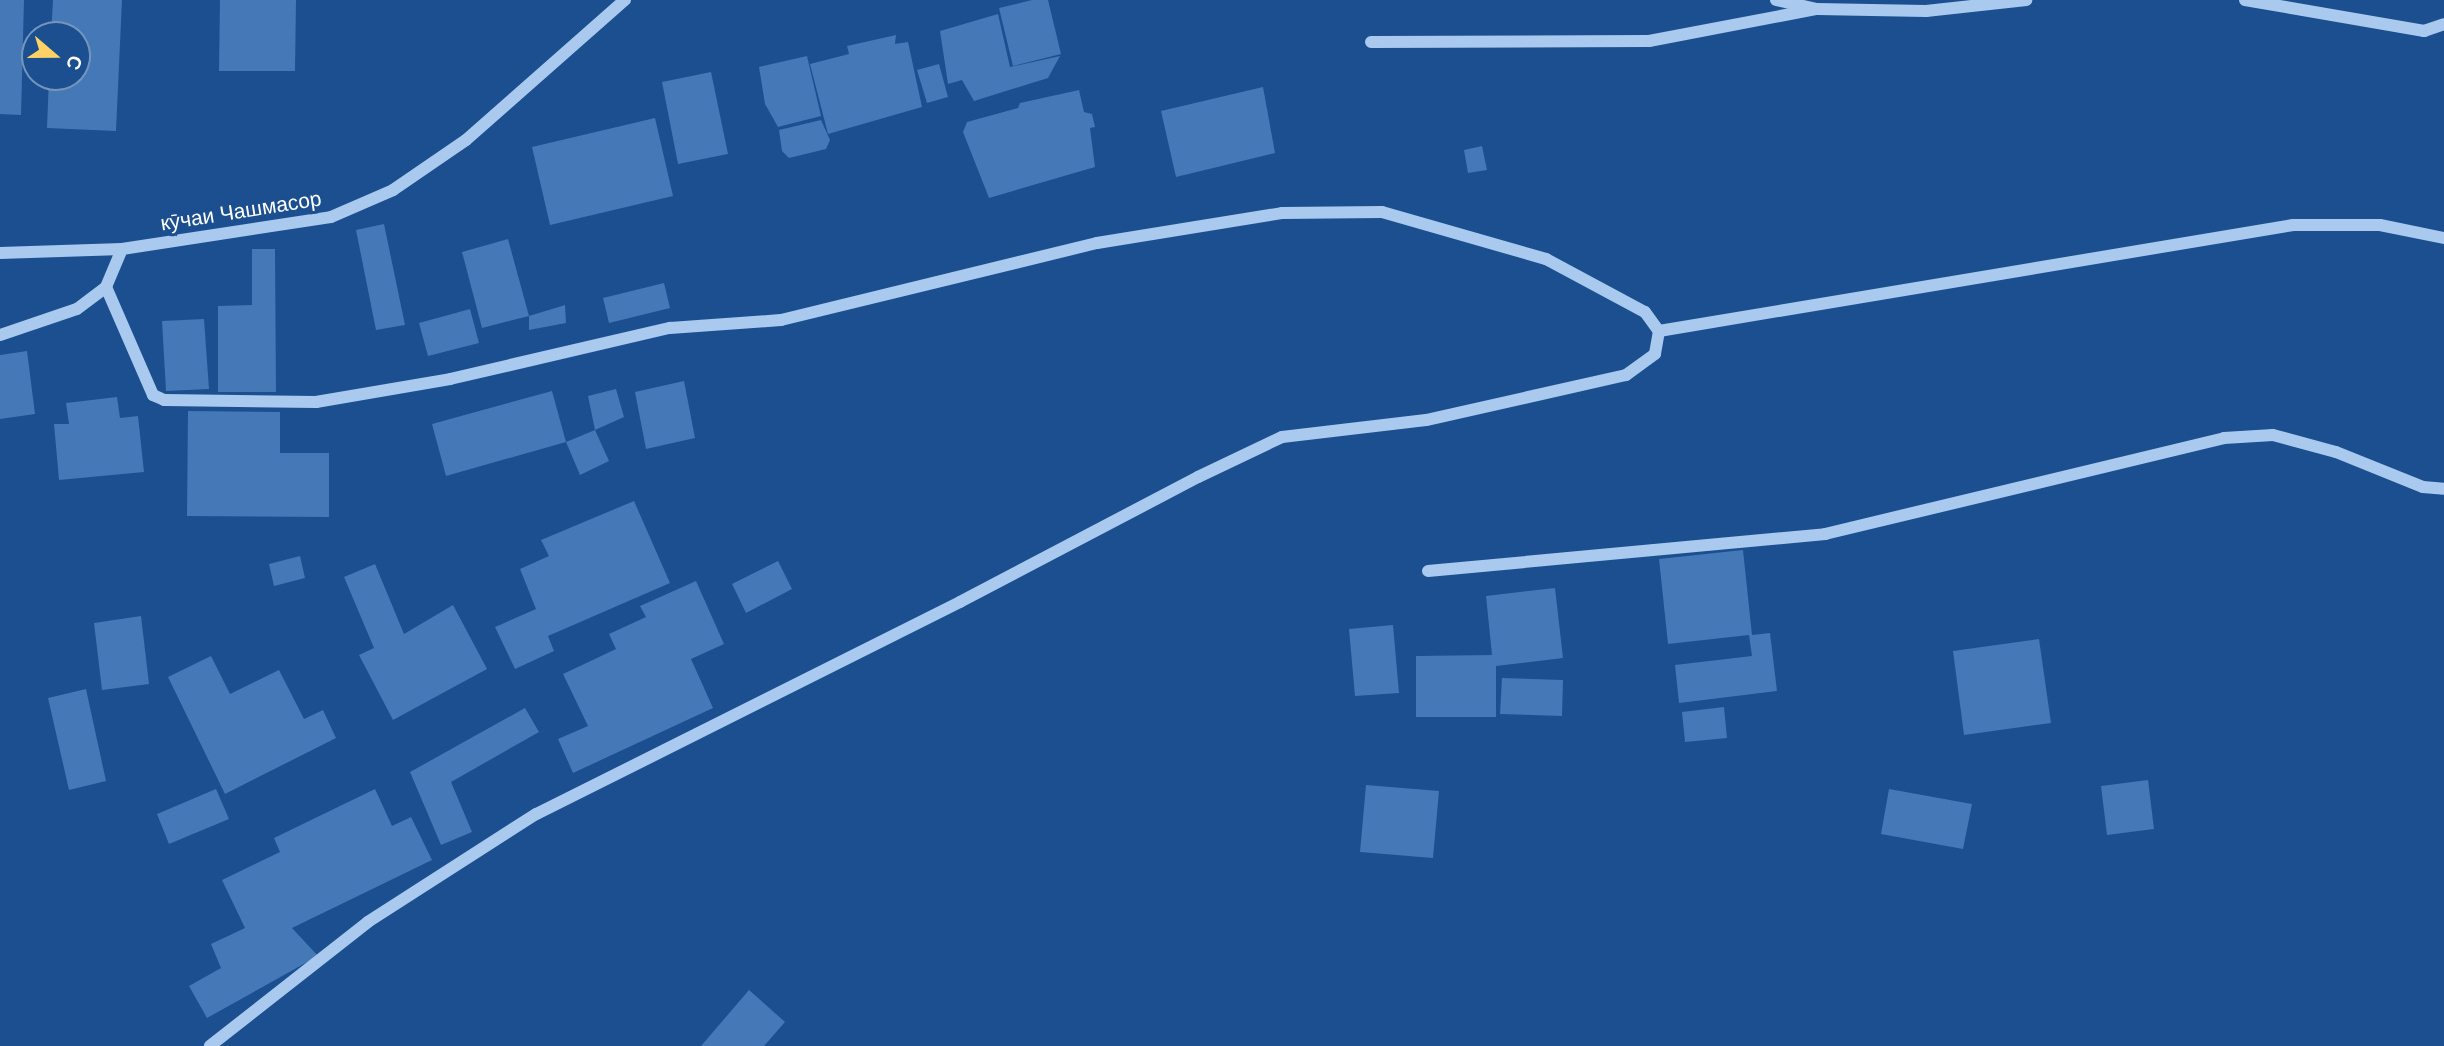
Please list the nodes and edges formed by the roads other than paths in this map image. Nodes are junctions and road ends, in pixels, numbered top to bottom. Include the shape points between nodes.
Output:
1 (625, 0) edge
2 (1776, 0) edge
3 (2026, 0) edge
4 (2245, 0) edge
5 (1816, 9) junction
6 (2444, 24) edge
7 (2424, 31) junction
8 (2444, 33) edge
9 (1371, 42) dead end
10 (2444, 238) edge
11 (122, 249) junction
12 (0, 253) edge
13 (106, 287) junction
14 (1659, 331) junction
15 (0, 335) edge
16 (2444, 489) edge
17 (1428, 571) dead end
18 (210, 1046) edge

1 - 11 street, кӯчаи Чашмасор via 466,139 393,190 331,217
2 - 5 street
3 - 5 street via 1926,12
4 - 7 street
5 - 9 street via 1649,41
6 - 7 street
7 - 8 street
10 - 14 street via 2380,225 2293,225
11 - 12 street, кӯчаи Чашмасор
11 - 13 street
13 - 14 street via 153,395 164,400 316,402 450,379 670,328 793,318 1097,243 1282,213 1382,212 1546,259 1645,312
13 - 15 street via 77,309
14 - 18 street via 1655,354 1626,375 1426,420 1282,437 1198,477 536,814 368,922
16 - 17 street via 2423,487 2336,452 2273,435 2224,438 1825,534

